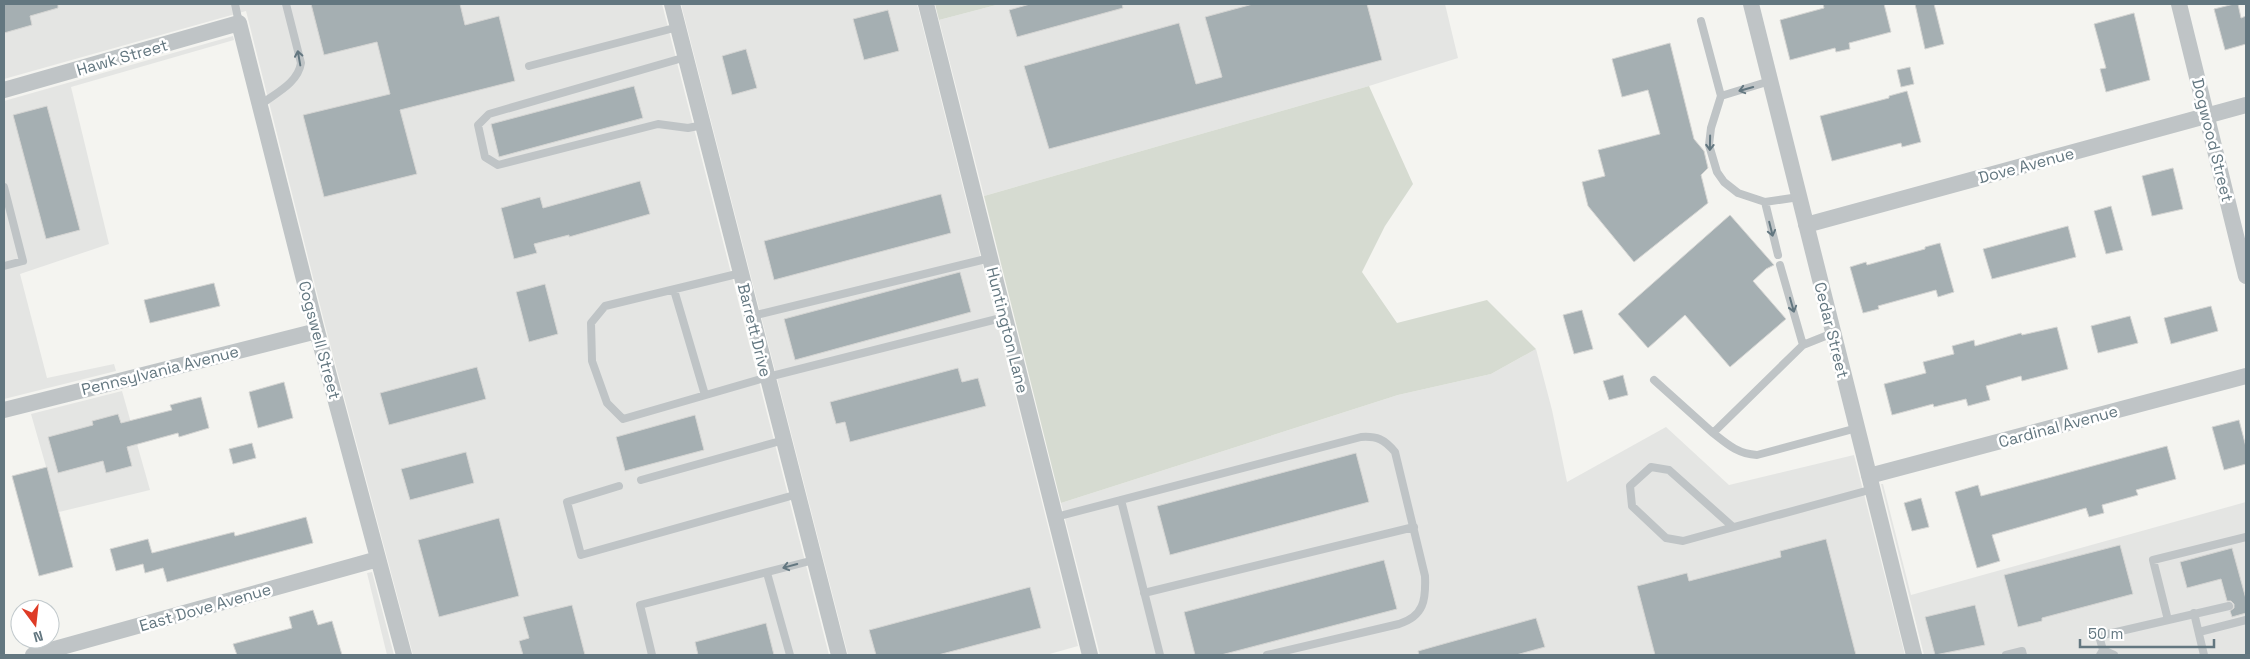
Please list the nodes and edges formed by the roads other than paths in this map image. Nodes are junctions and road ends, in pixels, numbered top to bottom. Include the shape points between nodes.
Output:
1 (235, 4) edge
2 (286, 4) edge
3 (672, 4) edge
4 (926, 4) edge
5 (1751, 4) edge
6 (2179, 4) edge
7 (1701, 21) dead end
8 (239, 24) junction
9 (678, 27) junction
10 (686, 57) junction
11 (529, 66) dead end
12 (1770, 82) junction
13 (4, 90) edge
14 (1721, 96) junction
15 (260, 105) junction
16 (2246, 105) edge
17 (2207, 116) junction
18 (703, 125) junction
19 (4, 187) edge
20 (1799, 197) junction
21 (1765, 202) junction
22 (1806, 226) junction
23 (1778, 255) dead end
24 (990, 258) junction
25 (1780, 265) dead end
26 (4, 266) edge
27 (741, 274) junction
28 (2246, 276) edge
29 (674, 290) junction
30 (752, 316) junction
31 (1005, 317) junction
32 (317, 331) junction
33 (1833, 332) junction
34 (1803, 345) junction
35 (2246, 376) edge
36 (768, 377) junction
37 (1654, 380) dead end
38 (705, 395) junction
39 (4, 410) edge
40 (1857, 428) junction
41 (1713, 433) junction
42 (784, 440) junction
43 (642, 480) dead end
44 (1871, 483) junction
45 (619, 486) dead end
46 (798, 494) junction
47 (1121, 500) junction
48 (1056, 517) junction
49 (1414, 527) junction
50 (1733, 527) junction
51 (2246, 537) edge
52 (378, 559) junction
53 (814, 560) junction
54 (767, 573) junction
55 (1144, 593) junction
56 (2229, 606) dead end
57 (2194, 613) junction
58 (2168, 620) junction
59 (2246, 620) edge
60 (2199, 632) junction
61 (2101, 652) edge
62 (32, 655) edge
63 (404, 655) edge
64 (652, 655) edge
65 (790, 655) edge
66 (839, 655) edge
67 (1088, 655) edge
68 (1160, 655) edge
69 (1267, 655) edge
70 (1914, 655) edge
71 (2006, 655) edge
72 (2023, 655) edge
73 (2114, 655) edge
74 (2204, 655) edge

1 - 8 lane
15 -> 2 lane via 295,80 300,72 301,63
3 - 9 street, Barrett Drive
4 - 24 street, Huntington Lane
5 - 12 street, Cedar Street
6 - 17 street, Dogwood Street
7 - 14 lane
8 - 13 street, Hawk Street
8 - 15 street, Cogswell Street
9 - 10 street, Barrett Drive
9 - 11 lane
10 - 18 street, Barrett Drive
10 - 18 lane via 489,114 478,125 485,157 498,165 658,124 688,128
12 -> 14 lane
12 - 20 street, Cedar Street
14 -> 21 lane via 1709,144 1717,172 1738,193
15 - 32 street, Cogswell Street
16 - 17 street, Dove Avenue
17 - 22 street, Dove Avenue
17 - 28 street, Dogwood Street
18 - 27 street, Barrett Drive
19 - 26 lane via 23,261
20 - 21 lane
20 - 22 street, Cedar Street
21 -> 23 lane
22 - 33 street, Cedar Street
24 - 30 lane
24 - 31 street, Huntington Lane
25 -> 34 lane
27 - 29 lane
27 - 30 street, Barrett Drive
29 - 38 lane
29 - 38 lane via 605,306 591,324 592,361 606,403 622,419
30 - 36 street, Barrett Drive
31 - 36 lane
31 - 48 street, Huntington Lane
32 - 39 street, Pennsylvania Avenue
32 - 52 street, Cogswell Street
33 - 34 lane
33 - 40 street, Cedar Street
34 - 41 lane
35 - 44 street, Cardinal Avenue
36 - 38 lane
36 - 42 street, Barrett Drive
37 - 41 lane
40 - 41 lane via 1757,455 1735,450
40 - 44 street, Cedar Street
42 - 43 lane
42 - 46 street, Barrett Drive
44 - 50 lane
44 - 70 street, Cedar Street
45 - 46 lane via 566,502 581,555
46 - 53 street, Barrett Drive
47 - 48 lane
47 - 49 lane via 1360,437 1376,437 1386,441 1395,452
47 - 55 lane
48 - 67 street, Huntington Lane
49 - 55 lane
49 - 69 lane via 1425,576 1425,591 1422,605 1411,620
50 - 50 lane via 1683,541 1666,538 1632,506 1630,486 1652,467 1669,470
51 - 58 lane via 2152,560
52 - 62 street, East Dove Avenue
52 - 63 street, Cogswell Street
53 -> 54 lane
53 - 66 street, Barrett Drive
54 - 64 lane via 640,605
54 - 65 lane
55 - 68 lane
56 - 57 lane
57 - 58 lane
57 - 60 lane
58 - 61 lane via 2099,636
59 - 60 lane
60 - 74 lane
61 - 73 lane
71 - 72 lane via 2022,651

